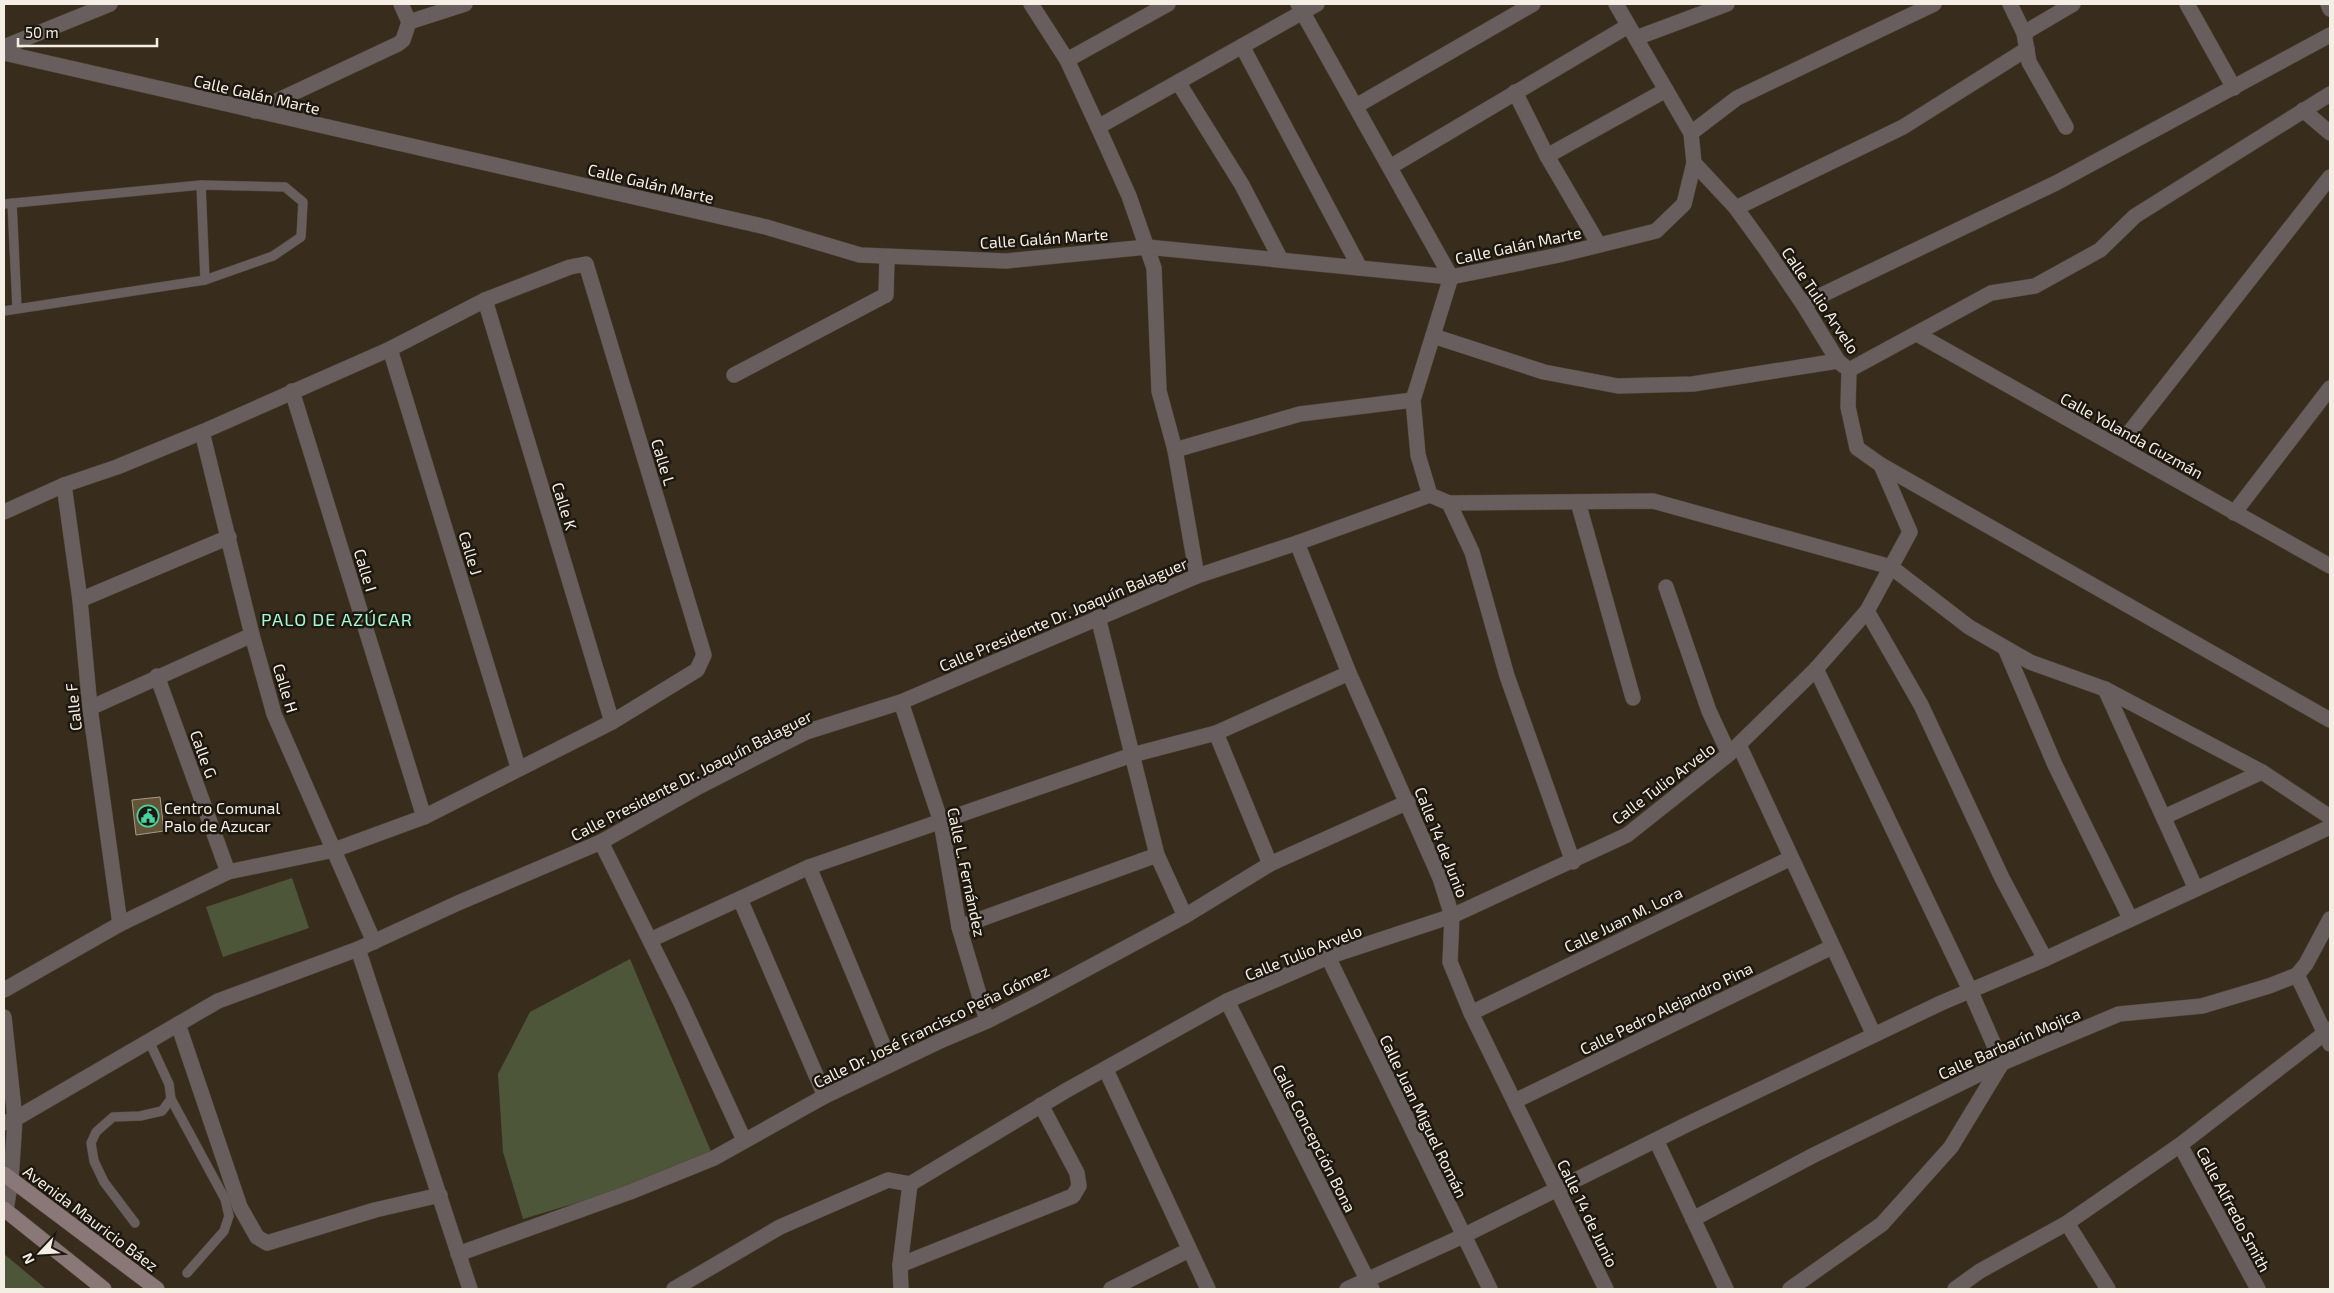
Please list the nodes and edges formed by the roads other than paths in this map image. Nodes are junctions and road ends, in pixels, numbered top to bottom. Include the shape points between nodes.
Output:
1 (110, 4) edge
2 (401, 4) edge
3 (466, 4) edge
4 (1031, 4) edge
5 (1317, 4) edge
6 (1534, 4) edge
7 (1616, 4) edge
8 (1727, 4) edge
9 (1934, 4) edge
10 (2010, 4) edge
11 (2073, 4) edge
12 (2187, 4) edge
13 (2328, 4) edge
14 (1160, 6) edge
15 (1301, 8) edge
16 (2330, 9) edge
17 (409, 22) junction
18 (1632, 32) junction
19 (2024, 33) junction
20 (2330, 35) edge
21 (1242, 46) junction
22 (4, 47) edge
23 (2027, 49) junction
24 (4, 53) edge
25 (1067, 60) junction
26 (1178, 82) junction
27 (2234, 88) junction
28 (1666, 90) junction
29 (1515, 92) junction
30 (2330, 94) edge
31 (1356, 106) junction
32 (2303, 110) junction
33 (255, 111) junction
34 (1098, 126) junction
35 (2066, 127) dead end
36 (1690, 133) junction
37 (2330, 133) edge
38 (1547, 156) junction
39 (1694, 163) junction
40 (1390, 167) junction
41 (2330, 177) edge
42 (201, 186) junction
43 (8, 204) edge
44 (1736, 208) junction
45 (1599, 245) junction
46 (1147, 247) junction
47 (887, 257) junction
48 (1281, 260) junction
49 (1360, 268) junction
50 (1451, 277) junction
51 (205, 280) junction
52 (484, 300) junction
53 (1804, 304) junction
54 (17, 308) junction
55 (4, 311) edge
56 (1917, 334) junction
57 (1433, 336) junction
58 (390, 349) junction
59 (1843, 366) junction
60 (734, 375) dead end
61 (2330, 388) edge
62 (292, 391) junction
63 (1413, 400) junction
64 (2325, 404) edge
65 (202, 432) junction
66 (2118, 447) junction
67 (1175, 450) junction
68 (1881, 465) junction
69 (64, 485) junction
70 (1430, 495) junction
71 (1578, 502) junction
72 (1448, 503) junction
73 (4, 512) edge
74 (2234, 513) junction
75 (229, 538) junction
76 (1297, 544) junction
77 (2330, 566) edge
78 (1891, 568) junction
79 (1197, 576) junction
80 (1666, 588) dead end
81 (80, 600) junction
82 (1867, 611) junction
83 (1098, 617) junction
84 (252, 635) junction
85 (2005, 648) junction
86 (1816, 669) junction
87 (1349, 673) junction
88 (157, 676) junction
89 (2105, 689) junction
90 (1633, 698) dead end
91 (901, 702) junction
92 (90, 708) junction
93 (2330, 720) edge
94 (612, 722) junction
95 (1216, 732) junction
96 (1734, 750) junction
97 (1132, 755) junction
98 (518, 767) junction
99 (2262, 772) junction
100 (1408, 802) junction
101 (424, 816) junction
102 (2164, 817) junction
103 (2330, 817) edge
104 (941, 822) junction
105 (2330, 827) edge
106 (601, 842) junction
107 (334, 850) junction
108 (1157, 855) junction
109 (1791, 858) junction
110 (1573, 862) junction
111 (1270, 864) junction
112 (809, 867) junction
113 (228, 872) junction
114 (2196, 889) junction
115 (740, 899) junction
116 (1185, 916) junction
117 (1452, 916) junction
118 (2130, 918) junction
119 (2330, 919) edge
120 (120, 924) junction
121 (959, 927) junction
122 (650, 940) junction
123 (374, 942) junction
124 (1832, 947) junction
125 (358, 949) junction
126 (1328, 957) junction
127 (2044, 959) junction
128 (2297, 975) junction
129 (4, 990) edge
130 (1970, 990) junction
131 (1227, 1001) junction
132 (1471, 1012) junction
133 (4, 1017) edge
134 (987, 1021) junction
135 (178, 1024) junction
136 (2329, 1035) edge
137 (1874, 1036) junction
138 (150, 1041) junction
139 (2002, 1063) junction
140 (891, 1064) junction
141 (1106, 1070) junction
142 (824, 1096) junction
143 (170, 1099) junction
144 (1515, 1101) junction
145 (1041, 1105) junction
146 (9, 1121) edge
147 (744, 1140) junction
148 (1656, 1140) junction
149 (2180, 1145) junction
150 (8, 1177) edge
151 (910, 1184) junction
152 (1556, 1189) junction
153 (440, 1195) junction
154 (5, 1210) edge
155 (1693, 1219) junction
156 (135, 1223) dead end
157 (2067, 1223) junction
158 (1463, 1236) junction
159 (1189, 1250) junction
160 (458, 1254) junction
161 (900, 1265) junction
162 (187, 1273) dead end
163 (1370, 1284) edge
164 (104, 1289) edge
165 (157, 1289) edge
166 (470, 1289) edge
167 (674, 1289) edge
168 (901, 1289) edge
169 (1111, 1289) edge
170 (1208, 1289) edge
171 (1347, 1289) edge
172 (1490, 1289) edge
173 (1606, 1289) edge
174 (1726, 1289) edge
175 (1790, 1289) edge
176 (1956, 1289) edge
177 (2108, 1289) edge
178 (2258, 1289) edge

1 - 22 street
2 - 17 street
3 - 17 street
4 - 25 street
5 - 15 street
6 - 31 street
7 - 18 street
8 - 18 street
9 - 36 street via 1737,98
10 - 19 street
11 - 19 street
12 - 27 street
13 - 16 street
14 - 25 street
15 - 21 street
15 - 31 street
17 - 33 street via 403,40 398,44
18 - 28 street
18 - 29 street
19 - 23 street
20 - 27 street
21 - 26 street
21 - 49 street
23 - 35 street via 2029,62
23 - 44 street via 1904,127
24 - 33 street, Calle Galán Marte
25 - 34 street
26 - 34 street
26 - 48 street via 1242,185
27 - 53 street via 2056,183
28 - 36 street
28 - 38 street
29 - 38 street
29 - 40 street
30 - 32 street
31 - 40 street
32 - 37 street
32 - 56 street via 2135,216 2100,250 2035,286 1990,293
33 - 47 street, Calle Galán Marte via 766,227 860,255
34 - 46 street
36 - 39 street, Calle Galán Marte
38 - 45 street
39 - 44 street, Calle Tulio Arvelo
39 - 45 street, Calle Galán Marte via 1684,204 1656,231
40 - 50 street
41 - 66 street
42 - 43 lane
42 - 51 lane
42 - 51 lane via 285,187 303,202 301,237 273,256
43 - 54 lane
44 - 53 street, Calle Tulio Arvelo
45 - 50 street, Calle Galán Marte
46 - 47 street, Calle Galán Marte via 1006,261
46 - 48 street, Calle Galán Marte
46 - 67 street via 1154,268 1159,391
47 - 60 street via 886,296
48 - 49 street, Calle Galán Marte
49 - 50 street, Calle Galán Marte
50 - 57 street
51 - 54 lane
52 - 58 street
52 - 94 street, Calle K
52 - 94 street, Calle L via 586,264 704,655 697,670
53 - 59 street, Calle Tulio Arvelo
54 - 55 lane
56 - 59 street
56 - 66 street, Calle Yolanda Guzmán
57 - 59 street via 1544,372 1618,386 1693,384
57 - 63 street
58 - 62 street
58 - 98 street, Calle J
59 - 68 street, Calle Tulio Arvelo via 1857,448
61 - 64 street
62 - 65 street
62 - 101 street, Calle I
63 - 67 street via 1300,414
63 - 70 street via 1418,455
64 - 74 street
65 - 69 street
65 - 75 street, Calle H
66 - 74 street, Calle Yolanda Guzmán
67 - 79 street
68 - 78 street, Calle Tulio Arvelo via 1910,532
68 - 93 street
69 - 73 street
69 - 81 street, Calle F
70 - 72 street
70 - 76 street, Calle Presidente Dr. Joaquín Balaguer
71 - 72 street
71 - 78 street via 1653,501
71 - 90 street
72 - 110 street via 1472,552 1507,676
74 - 77 street, Calle Yolanda Guzmán
75 - 81 street
75 - 84 street, Calle H
76 - 79 street, Calle Presidente Dr. Joaquín Balaguer
76 - 87 street, Calle 14 de Junio
78 - 82 street, Calle Tulio Arvelo
78 - 85 street via 1969,627
79 - 83 street, Calle Presidente Dr. Joaquín Balaguer
80 - 96 street via 1709,711
81 - 92 street, Calle F
82 - 86 street, Calle Tulio Arvelo
82 - 127 street via 1921,705
83 - 91 street, Calle Presidente Dr. Joaquín Balaguer
83 - 97 street
84 - 88 street
84 - 107 street, Calle H via 274,714
85 - 89 street via 2030,662
85 - 118 street via 2055,765
86 - 96 street, Calle Tulio Arvelo
86 - 130 street
87 - 95 street
87 - 100 street, Calle 14 de Junio
88 - 92 street
88 - 113 street, Calle G
89 - 99 street
89 - 102 street
91 - 104 street, Calle L. Fernández
91 - 106 street, Calle Presidente Dr. Joaquín Balaguer via 806,732 700,786
92 - 120 street, Calle F
94 - 98 street
95 - 97 street
95 - 111 street
96 - 109 street
96 - 110 street, Calle Tulio Arvelo via 1627,835
97 - 104 street
97 - 108 street
98 - 101 street
99 - 102 street
99 - 103 street
100 - 111 street, Calle Dr. José Francisco Peña Gómez
100 - 117 street, Calle 14 de Junio
101 - 107 street
102 - 114 street
104 - 112 street
104 - 121 street, Calle L. Fernández
105 - 114 street
106 - 122 street
106 - 123 street, Calle Presidente Dr. Joaquín Balaguer
107 - 113 street
107 - 123 street, Calle H
108 - 116 street
108 - 121 street
109 - 124 street
109 - 132 street, Calle Juan M. Lora
110 - 117 street, Calle Tulio Arvelo
111 - 116 street, Calle Dr. José Francisco Peña Gómez
112 - 115 street
112 - 140 street
113 - 120 street
114 - 118 street
115 - 122 street
115 - 142 street
116 - 134 street, Calle Dr. José Francisco Peña Gómez
117 - 126 street, Calle Tulio Arvelo
117 - 132 street, Calle 14 de Junio via 1450,962
118 - 127 street
119 - 128 street
120 - 129 street
121 - 134 street, Calle L. Fernández
122 - 147 street
123 - 125 street, Calle Presidente Dr. Joaquín Balaguer
124 - 137 street
124 - 144 street, Calle Pedro Alejandro Pina
125 - 135 street, Calle Presidente Dr. Joaquín Balaguer via 218,1001
125 - 153 street
126 - 131 street, Calle Tulio Arvelo
126 - 158 street, Calle Juan Miguel Román
127 - 130 street
128 - 136 street
128 - 139 street, Calle Barbarín Mojica via 2202,1006 2120,1014
130 - 137 street
130 - 139 street
131 - 141 street, Calle Tulio Arvelo
131 - 163 street, Calle Concepción Bona
132 - 144 street, Calle 14 de Junio
133 - 146 street
134 - 140 street, Calle Dr. José Francisco Peña Gómez
135 - 138 street, Calle Presidente Dr. Joaquín Balaguer
135 - 153 street via 240,1207 257,1238 267,1244 375,1210
136 - 149 street
137 - 148 street
138 - 143 lane via 169,1084
138 - 146 street, Calle Presidente Dr. Joaquín Balaguer
139 - 155 street, Calle Barbarín Mojica via 1814,1155
139 - 175 street via 1951,1147 1882,1224
140 - 142 street, Calle Dr. José Francisco Peña Gómez
141 - 145 street, Calle Tulio Arvelo
141 - 159 street
142 - 147 street, Calle Dr. José Francisco Peña Gómez
143 - 156 lane via 162,1111 113,1117 96,1132 91,1143 94,1161 104,1182
143 - 162 lane via 225,1199 230,1216 224,1231
144 - 152 street, Calle 14 de Junio
145 - 151 street, Calle Tulio Arvelo
145 - 161 street via 1077,1173 1079,1186 1073,1196
146 - 150 street
147 - 160 street, Calle Dr. José Francisco Peña Gómez via 714,1158
148 - 152 street
148 - 155 street
149 - 157 street
149 - 178 street, Calle Alfredo Smith
150 - 154 street
150 - 165 main road, Avenida Mauricio Báez
151 - 161 street
151 - 167 street via 888,1180 788,1224
152 - 158 street
152 - 173 street, Calle 14 de Junio
153 - 160 street
154 - 164 main road
155 - 174 street
157 - 176 street via 1980,1271
157 - 177 street
158 - 163 street
158 - 172 street, Calle Juan Miguel Román
159 - 169 street
159 - 170 street
160 - 166 street
161 - 168 street
163 - 171 street

